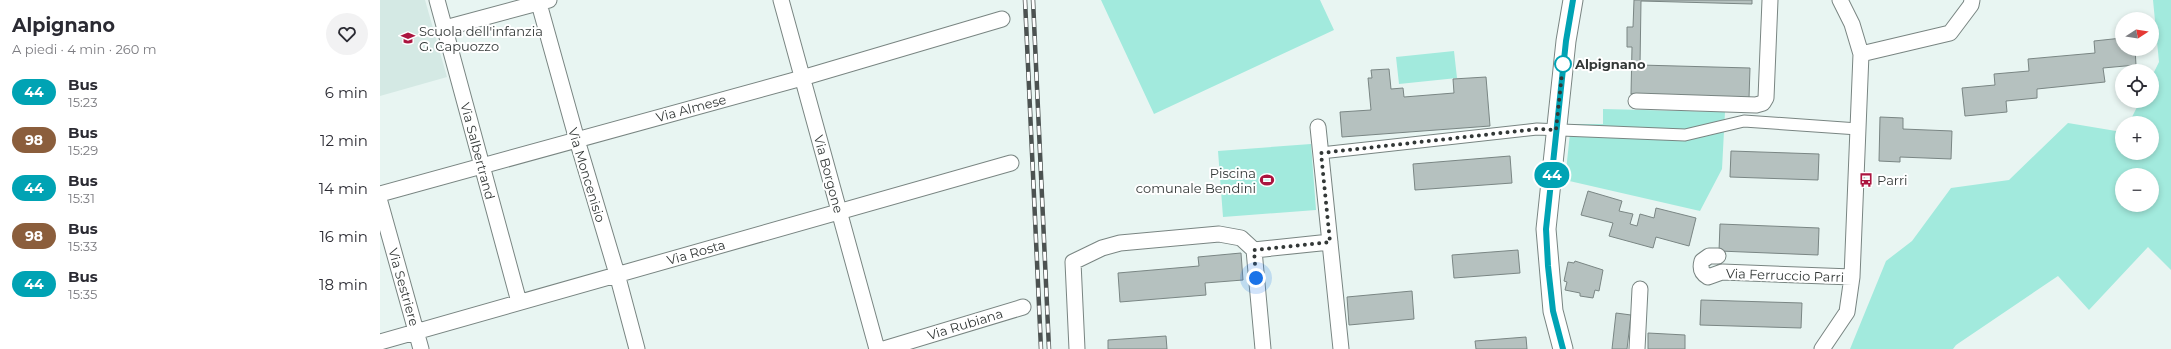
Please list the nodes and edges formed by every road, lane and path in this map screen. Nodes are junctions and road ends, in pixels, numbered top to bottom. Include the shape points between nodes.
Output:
1 (437, 0) edge
2 (781, 0) edge
3 (1573, 0) edge
4 (1840, 0) edge
5 (1972, 0) edge
6 (542, 1) edge
7 (1763, 1) edge
8 (1002, 19) dead end
9 (445, 28) junction
10 (1861, 54) junction
11 (802, 78) junction
12 (1636, 101) dead end
13 (1318, 127) dead end
14 (1858, 129) junction
15 (1556, 130) junction
16 (576, 140) junction
17 (1321, 153) junction
18 (1011, 163) dead end
19 (482, 166) junction
20 (380, 194) edge
21 (380, 202) edge
22 (840, 212) junction
23 (1330, 242) junction
24 (1254, 250) junction
25 (1718, 256) dead end
26 (617, 274) junction
27 (1852, 277) junction
28 (1640, 289) dead end
29 (520, 302) junction
30 (1023, 307) dead end
31 (416, 332) junction
32 (380, 342) edge
33 (1561, 345) edge
34 (421, 349) edge
35 (637, 349) edge
36 (877, 349) edge
37 (884, 349) edge
38 (1077, 349) edge
39 (1263, 349) edge
40 (1340, 349) edge
41 (1637, 349) edge
42 (1822, 349) edge

1 - 9 street, Via Salbertrand
2 - 11 street, Via Borgone
3 - 15 street
4 - 10 street, Via Ferruccio Parri via 1852,24
5 - 10 street via 1950,33
6 - 9 street
6 - 16 street, Via Moncenisio
7 - 12 street via 1766,98 1763,103 1756,105
8 - 11 street, Via Almese
9 - 19 street, Via Salbertrand
10 - 14 street, Via Ferruccio Parri
11 - 16 street, Via Almese
11 - 22 street, Via Borgone
13 - 17 street
14 - 15 street via 1744,121 1685,135
14 - 27 street, Via Ferruccio Parri
15 - 17 street via 1537,129
15 - 33 street via 1546,229 1553,311
16 - 19 street, Via Almese
16 - 26 street, Via Moncenisio
17 - 23 street
18 - 22 street, Via Rosta
19 - 20 street, Via Almese
19 - 29 street, Via Salbertrand
21 - 31 street, Via Sestriere
22 - 26 street, Via Rosta
22 - 36 street, Via Borgone
23 - 24 street
23 - 40 street
24 - 38 street via 1241,238 1219,234 1120,243 1102,248 1073,262
24 - 39 street
25 - 27 street, Via Ferruccio Parri via 1709,256 1702,261 1700,268 1703,274 1708,277 1722,272
26 - 29 street, Via Rosta
26 - 35 street, Via Moncenisio
27 - 42 street, Via Ferruccio Parri via 1847,312
28 - 41 street
29 - 31 street, Via Rosta
30 - 37 street, Via Rubiana
31 - 32 street, Via Rosta
31 - 34 street, Via Sestriere

